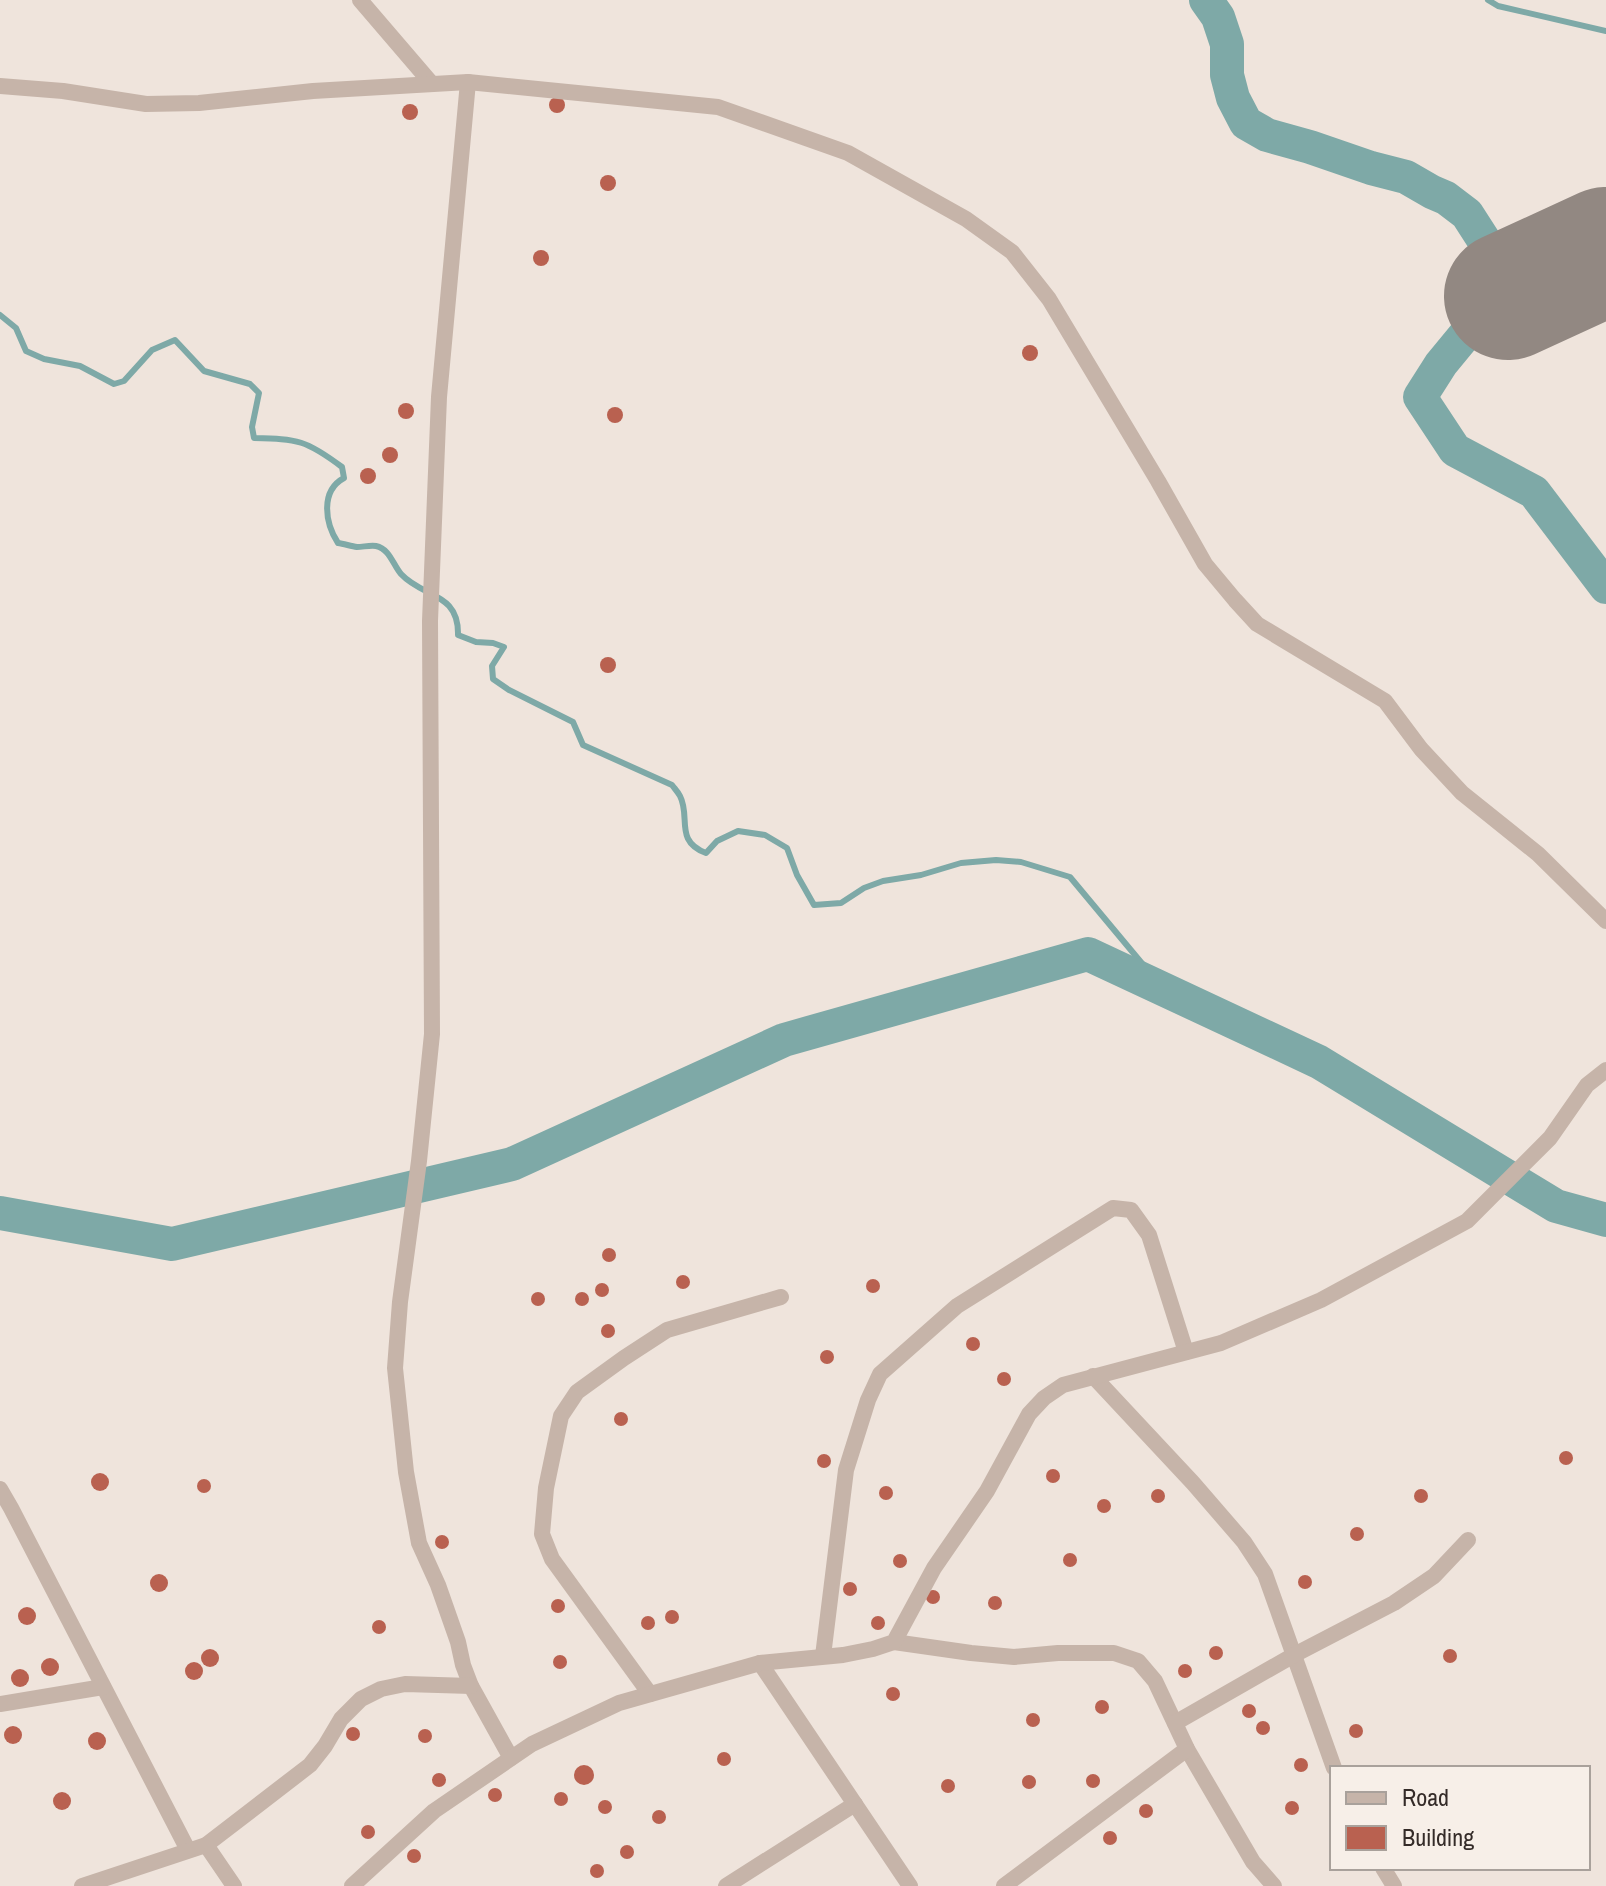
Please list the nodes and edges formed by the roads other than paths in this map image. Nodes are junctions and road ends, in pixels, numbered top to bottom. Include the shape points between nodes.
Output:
1 (360, 0) edge
2 (468, 82) junction
3 (432, 84) junction
4 (0, 86) edge
5 (1606, 921) edge
6 (1606, 1070) edge
7 (781, 1297) dead end
8 (1186, 1352) junction
9 (1093, 1376) junction
10 (0, 1489) edge
11 (1468, 1540) dead end
12 (894, 1642) junction
13 (1294, 1655) junction
14 (823, 1656) junction
15 (760, 1663) junction
16 (471, 1686) junction
17 (103, 1687) junction
18 (650, 1694) junction
19 (0, 1704) edge
20 (1175, 1723) junction
21 (1187, 1749) junction
22 (511, 1758) junction
23 (1333, 1766) edge
24 (855, 1804) junction
25 (206, 1845) junction
26 (188, 1850) junction
27 (355, 1885) edge
28 (82, 1886) edge
29 (234, 1886) edge
30 (726, 1886) edge
31 (910, 1886) edge
32 (1004, 1886) edge
33 (1274, 1886) edge

1 - 3 street
2 - 3 street
2 - 5 street via 718,107 848,153 966,219 1012,252 1049,299 1205,564 1235,600 1257,624 1385,701 1462,793 1538,854
2 - 16 street via 439,397 430,621 432,1034 395,1368 419,1543
3 - 4 street via 146,104
6 - 8 street via 1587,1085 1550,1138 1467,1221 1321,1300 1221,1343
7 - 18 street via 667,1330 577,1392 561,1416 542,1534 552,1559
8 - 9 street
8 - 14 street via 1149,1235 1131,1210 1113,1208 957,1306 880,1374 868,1400 846,1470
9 - 12 street via 1063,1385 1029,1414
9 - 13 street via 1244,1542 1265,1574
10 - 17 street
11 - 13 street via 1434,1576 1394,1603
12 - 14 street
12 - 20 street via 1014,1657 1114,1653 1138,1661 1155,1681
13 - 20 street
13 - 23 street
14 - 15 street
15 - 18 street
15 - 24 street
16 - 22 street
16 - 25 street via 405,1684 361,1699 310,1765
17 - 19 street
17 - 26 street
18 - 22 street via 619,1703
20 - 21 street
21 - 32 street
21 - 33 street via 1253,1862
22 - 27 street via 434,1811
24 - 30 street
24 - 31 street
25 - 26 street
25 - 29 street
26 - 28 street

